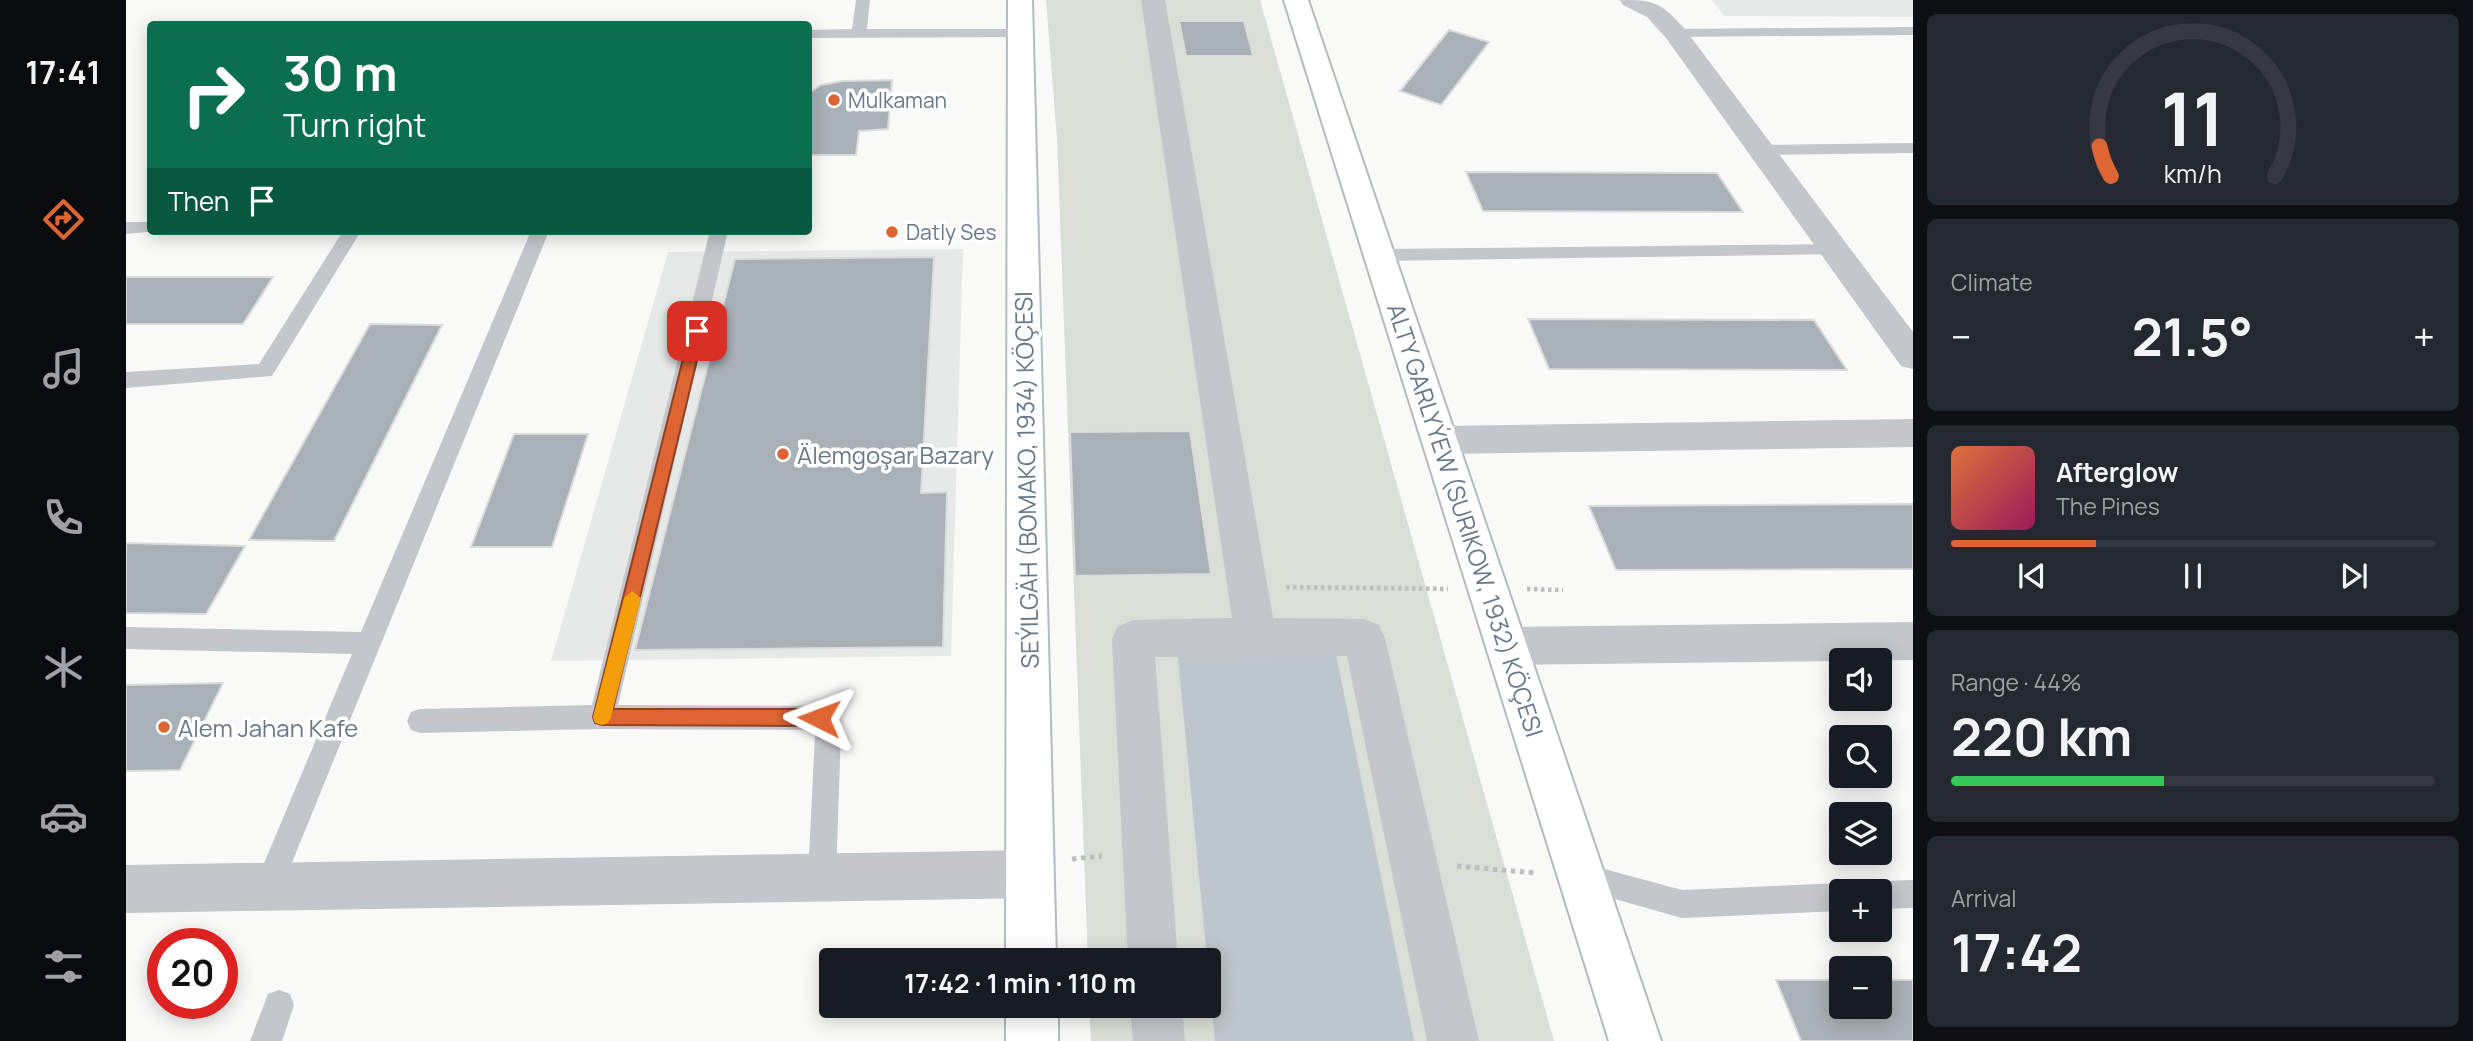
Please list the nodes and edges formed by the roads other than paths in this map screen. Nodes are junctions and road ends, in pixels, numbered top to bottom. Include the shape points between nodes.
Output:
1 (863, 0) edge
2 (1153, 0) edge
3 (1296, 0) edge
4 (1660, 12) edge
5 (1020, 16) edge
6 (1913, 31) edge
7 (812, 34) edge
8 (859, 34) junction
9 (1913, 148) edge
10 (1759, 150) junction
11 (126, 228) edge
12 (147, 228) edge
13 (350, 235) edge
14 (538, 235) edge
15 (718, 235) edge
16 (1836, 250) junction
17 (1378, 255) junction
18 (1913, 357) edge
19 (126, 380) edge
20 (1913, 433) edge
21 (1440, 440) junction
22 (1255, 636) junction
23 (126, 638) edge
24 (1913, 642) edge
25 (369, 643) junction
26 (1507, 646) junction
27 (602, 717) junction
28 (420, 721) dead end
29 (1030, 868) junction
30 (822, 877) junction
31 (1582, 877) junction
32 (268, 887) junction
33 (126, 889) edge
34 (1913, 894) edge
35 (1892, 895) edge
36 (1829, 898) edge
37 (1031, 948) edge
38 (1152, 948) edge
39 (279, 1005) dead end
40 (1032, 1018) edge
41 (1157, 1018) edge
42 (266, 1041) edge
43 (1032, 1041) edge
44 (1159, 1041) edge
45 (1453, 1041) edge
46 (1635, 1041) edge

1 - 8 lane
2 - 22 street
3 - 17 street, ALTY GARLYÝEW (SURIKOW, 1932) KÖÇESI
4 - 6 lane
4 - 10 street
5 - 8 lane
5 - 29 street, SEÝILGÄH (BOMAKO, 1934) KÖÇESI
7 - 8 lane
9 - 10 lane
10 - 16 street
11 - 12 lane
13 - 19 lane via 265,371
14 - 25 lane
15 - 27 lane
16 - 17 lane
16 - 18 street
17 - 21 street, ALTY GARLYÝEW (SURIKOW, 1932) KÖÇESI
20 - 21 street
21 - 26 street, ALTY GARLYÝEW (SURIKOW, 1932) KÖÇESI
22 - 38 street via 1133,639
22 - 45 street via 1364,638
23 - 25 lane
24 - 26 street
25 - 32 lane
26 - 31 street, ALTY GARLYÝEW (SURIKOW, 1932) KÖÇESI
27 - 28 lane
27 - 30 lane via 819,718 828,731
29 - 30 street
29 - 37 street, SEÝILGÄH (BOMAKO, 1934) KÖÇESI
30 - 32 street
31 - 36 lane via 1682,904
31 - 46 street, ALTY GARLYÝEW (SURIKOW, 1932) KÖÇESI
32 - 33 street
34 - 35 lane
39 - 42 lane
40 - 43 street
41 - 44 street

